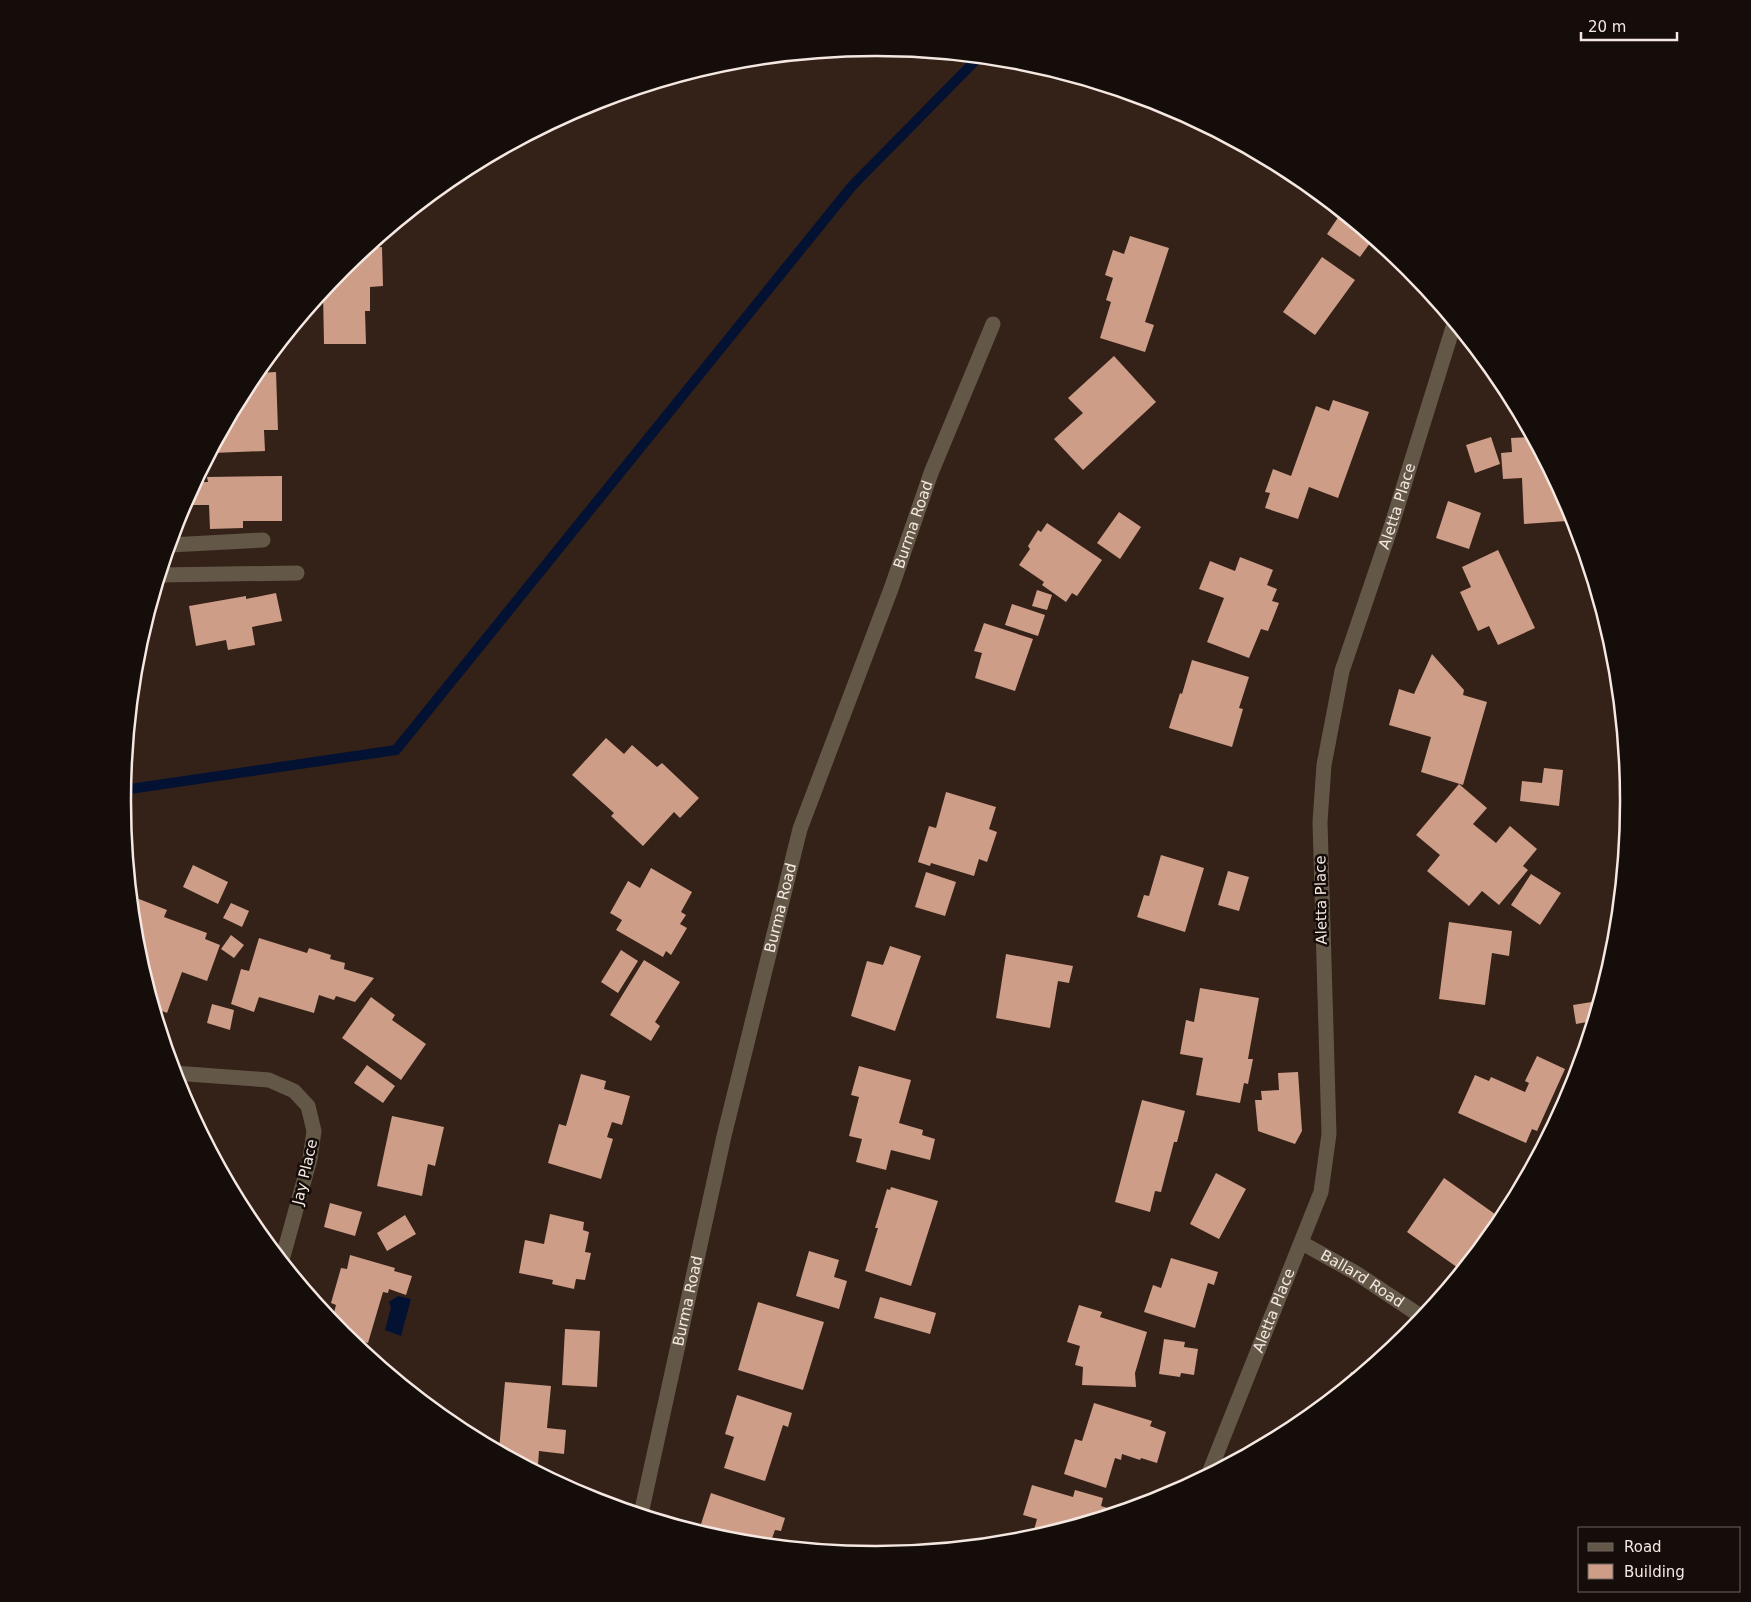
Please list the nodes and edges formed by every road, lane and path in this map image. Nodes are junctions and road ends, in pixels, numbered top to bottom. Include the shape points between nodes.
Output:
1 (993, 324) dead end
2 (1452, 331) edge
3 (264, 540) dead end
4 (176, 545) edge
5 (297, 573) dead end
6 (166, 575) edge
7 (182, 1074) edge
8 (1302, 1242) junction
9 (284, 1253) edge
10 (1416, 1313) edge
11 (1212, 1465) edge
12 (642, 1508) edge

1 - 12 street, Burma Road via 931,473 891,589 800,829 724,1136
2 - 8 street, Aletta Place via 1342,671 1324,765 1320,822 1329,1134 1321,1192
3 - 4 street
5 - 6 street
7 - 9 street, Jay Place via 269,1080 294,1091 308,1106 314,1131 310,1159
8 - 10 street, Ballard Road
8 - 11 street, Aletta Place

